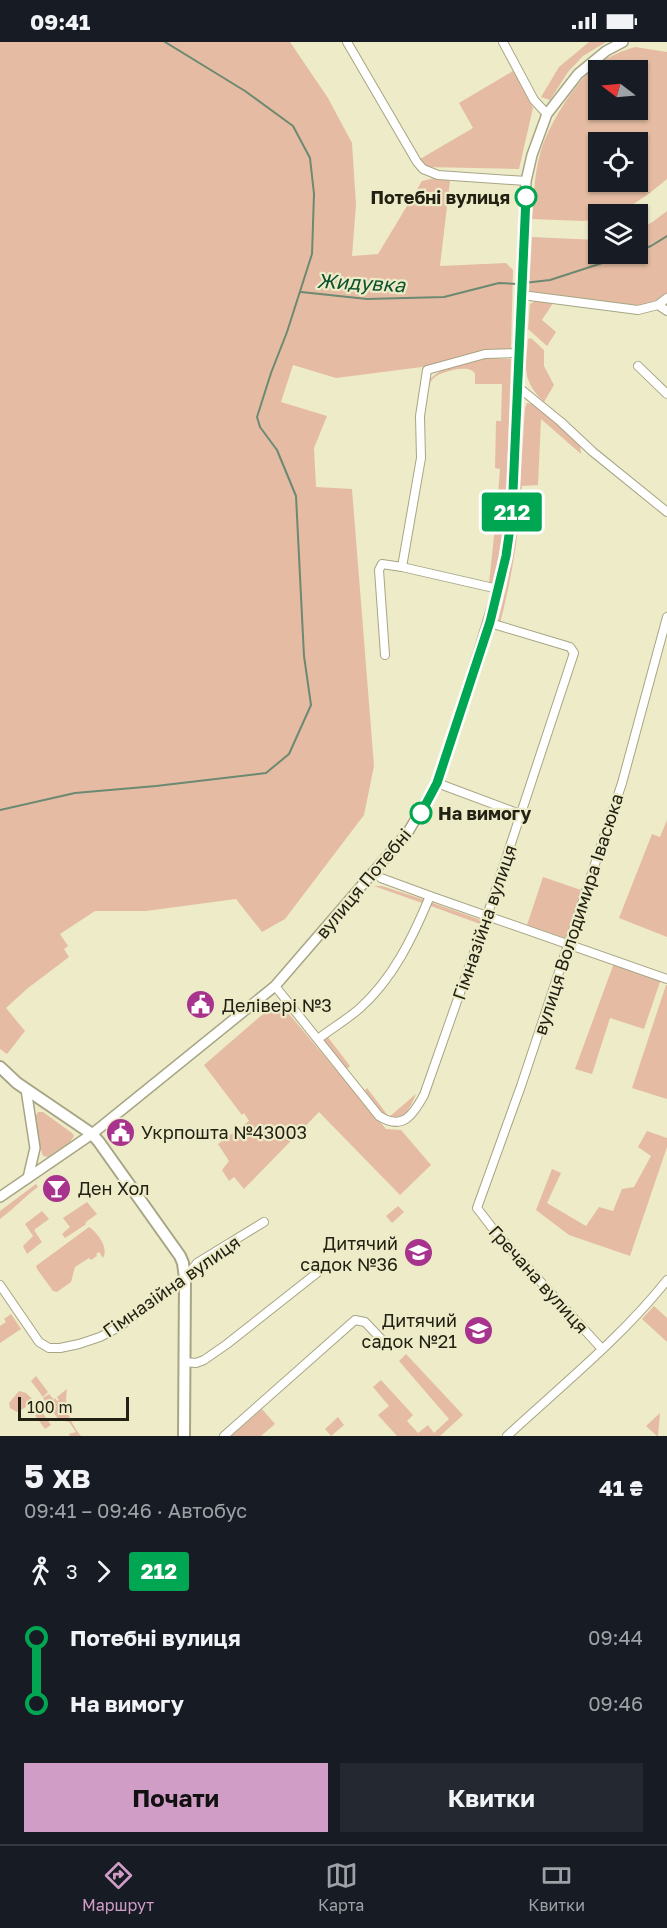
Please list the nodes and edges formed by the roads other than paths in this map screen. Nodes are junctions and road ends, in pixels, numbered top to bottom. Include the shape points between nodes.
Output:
1 (347, 42) edge
2 (503, 42) edge
3 (623, 42) edge
4 (547, 114) junction
5 (526, 180) junction
6 (522, 292) junction
7 (667, 298) edge
8 (658, 305) junction
9 (667, 311) edge
10 (519, 353) junction
11 (638, 366) dead end
12 (518, 386) junction
13 (667, 394) edge
14 (667, 512) edge
15 (402, 567) junction
16 (498, 589) junction
17 (667, 617) edge
18 (490, 622) junction
19 (385, 655) dead end
20 (437, 783) junction
21 (520, 814) junction
22 (373, 871) junction
23 (430, 896) junction
24 (488, 916) junction
25 (568, 945) junction
26 (667, 979) edge
27 (275, 986) junction
28 (318, 1039) junction
29 (0, 1067) edge
30 (26, 1089) junction
31 (92, 1134) junction
32 (28, 1178) junction
33 (0, 1197) edge
34 (477, 1208) joint
35 (264, 1222) dead end
36 (327, 1265) dead end
37 (184, 1278) junction
38 (667, 1280) edge
39 (0, 1285) edge
40 (386, 1344) dead end
41 (602, 1349) junction
42 (184, 1362) junction
43 (184, 1436) edge
44 (225, 1436) edge
45 (507, 1436) edge

1 - 5 street via 423,170 438,175
2 - 4 street via 534,100
3 - 4 street, вулиця Потебні via 578,74
4 - 5 street, вулиця Потебні
5 - 6 street, вулиця Потебні
6 - 8 street via 638,310
6 - 10 street, вулиця Потебні
7 - 8 street
8 - 9 street
10 - 12 street, вулиця Потебні
10 - 15 street via 485,354 427,370 420,417 421,458
11 - 13 street
12 - 14 street
12 - 16 street, вулиця Потебні via 512,514
15 - 16 street
15 - 19 street via 379,567
16 - 18 street, вулиця Потебні
17 - 25 street, вулиця Володимира Івасюка via 622,783
18 - 20 street, вулиця Потебні
18 - 21 street, Гімназійна вулиця via 570,647 574,653
20 - 21 street
20 - 22 street, вулиця Потебні via 408,832
21 - 24 street, Гімназійна вулиця
22 - 23 street via 381,878
22 - 27 street, вулиця Потебні
23 - 24 street
23 - 28 street via 408,944 385,981 359,1009
24 - 25 street
24 - 28 street, Гімназійна вулиця via 424,1095 406,1119 398,1123 379,1116
25 - 26 street
25 - 34 street, вулиця Володимира Івасюка
27 - 28 street
27 - 31 street, вулиця Потебні
29 - 30 main road
30 - 31 main road
30 - 32 street via 34,1148
31 - 32 street, вулиця Потебні
31 - 37 main road via 180,1256
32 - 33 street, вулиця Потебні
34 - 41 street, Гречана вулиця
35 - 37 street, Гімназійна вулиця via 197,1263
36 - 42 street via 204,1360
37 - 39 street, Гімназійна вулиця via 119,1327 100,1337 60,1348 49,1348 39,1342
37 - 42 main road
38 - 41 street
40 - 44 street via 365,1322 356,1320
41 - 45 street
42 - 43 main road

